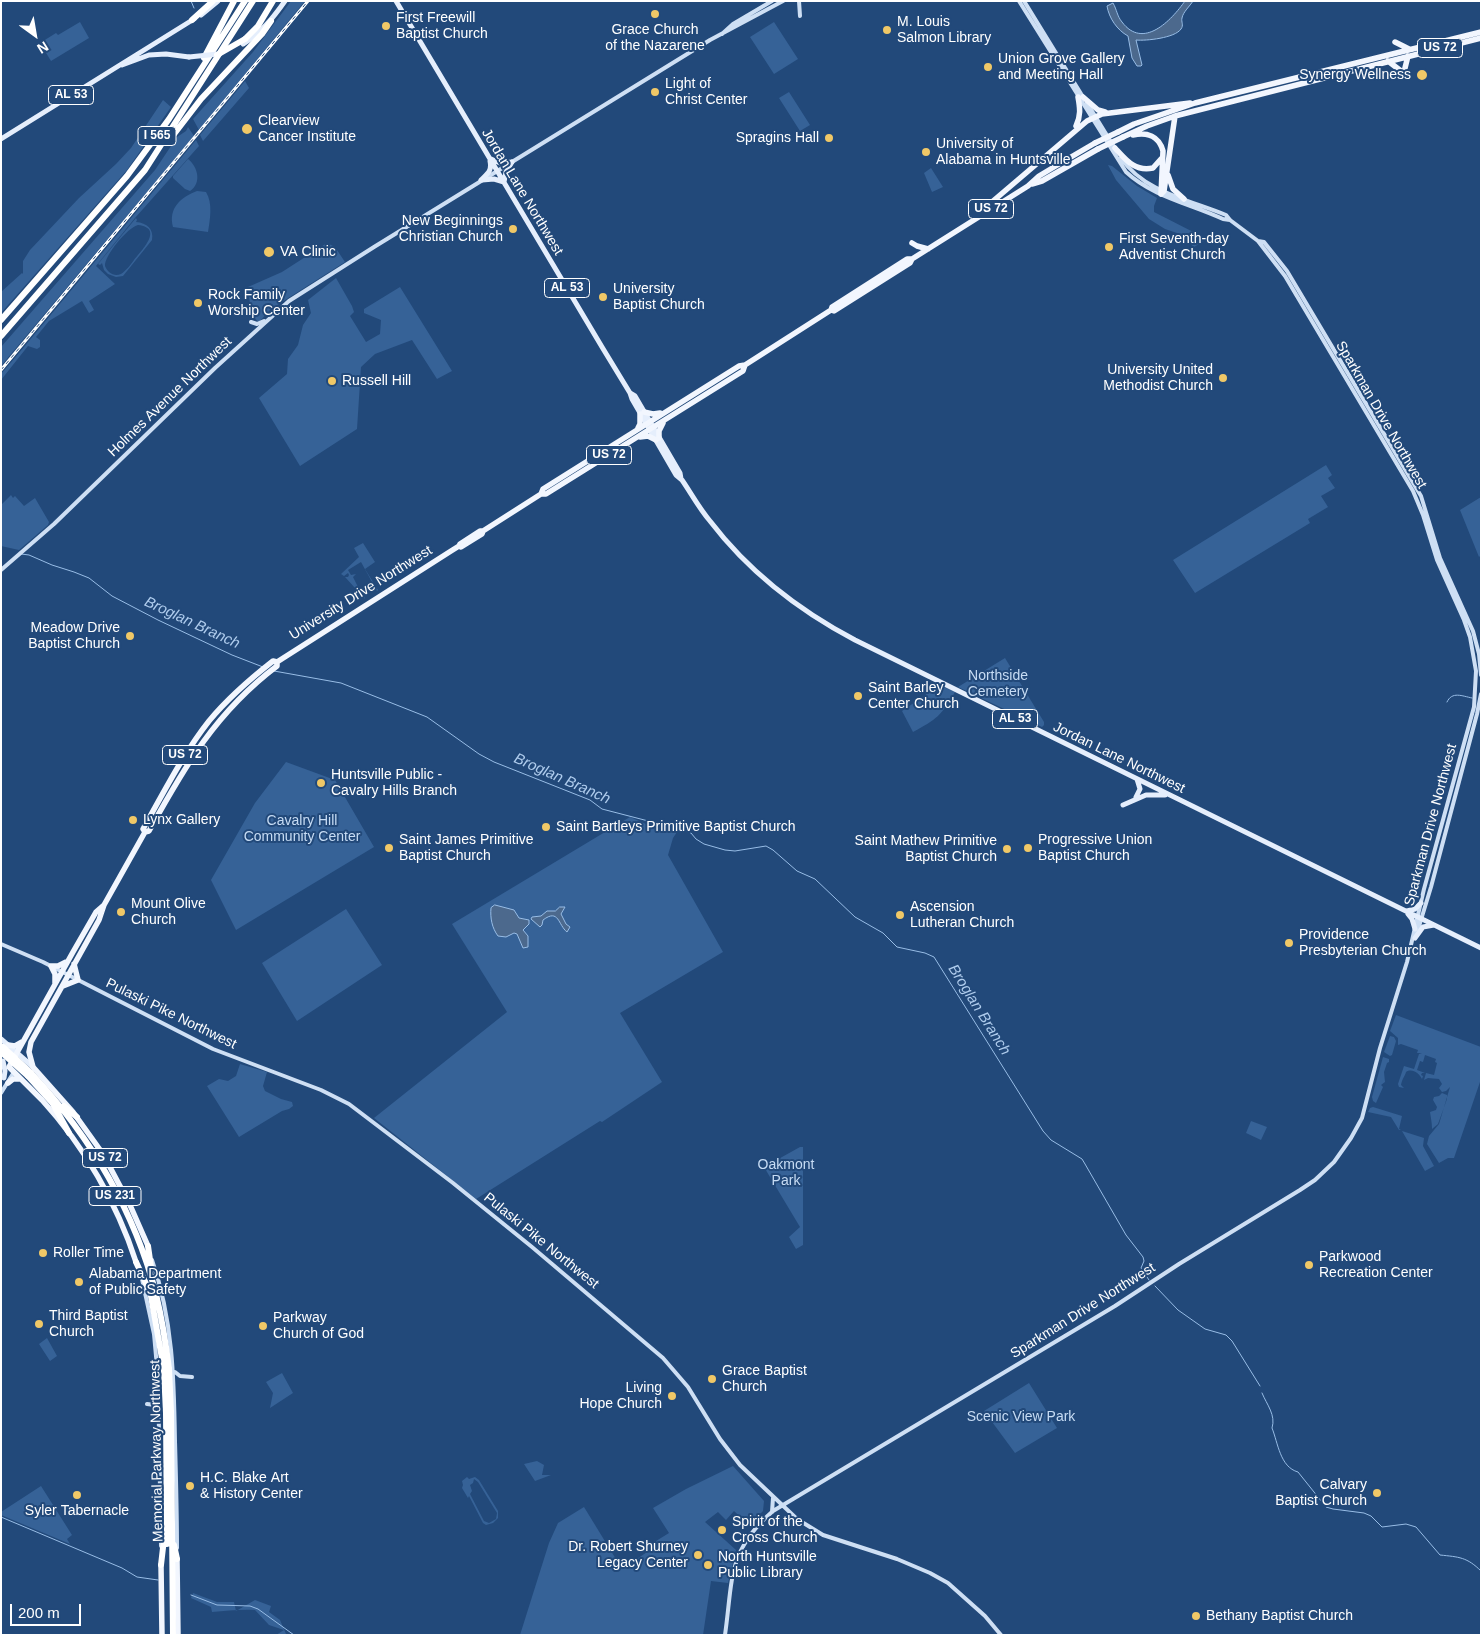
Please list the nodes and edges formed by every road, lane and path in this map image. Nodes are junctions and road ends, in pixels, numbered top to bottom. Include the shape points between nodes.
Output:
1 (213, 1) edge
2 (218, 1) edge
3 (234, 1) edge
4 (245, 1) edge
5 (253, 1) edge
6 (273, 1) edge
7 (285, 1) edge
8 (396, 1) edge
9 (772, 1) edge
10 (783, 1) edge
11 (799, 1) edge
12 (1019, 1) edge
13 (1024, 1) edge
14 (800, 16) dead end
15 (192, 20) junction
16 (271, 21) junction
17 (1481, 32) edge
18 (722, 34) junction
19 (1481, 38) edge
20 (244, 42) junction
21 (1395, 42) dead end
22 (1408, 52) junction
23 (216, 54) joint
24 (1388, 61) junction
25 (122, 65) junction
26 (203, 66) junction
27 (1080, 97) junction
28 (1195, 103) junction
29 (1107, 113) junction
30 (1176, 116) junction
31 (1094, 118) junction
32 (1074, 130) junction
33 (1121, 135) junction
34 (1, 138) edge
35 (1115, 148) junction
36 (1077, 153) junction
37 (1162, 157) junction
38 (489, 158) junction
39 (512, 162) junction
40 (144, 170) junction
41 (498, 170) junction
42 (1167, 173) junction
43 (1052, 174) junction
44 (481, 180) junction
45 (504, 182) junction
46 (1028, 186) junction
47 (1162, 192) junction
48 (1184, 199) junction
49 (1230, 220) junction
50 (952, 234) junction
51 (1258, 241) junction
52 (912, 243) dead end
53 (928, 249) junction
54 (912, 259) junction
55 (869, 286) junction
56 (831, 310) junction
57 (1, 320) edge
58 (266, 320) junction
59 (1, 336) edge
60 (250, 336) junction
61 (745, 365) junction
62 (664, 412) junction
63 (642, 413) junction
64 (668, 418) junction
65 (648, 422) junction
66 (651, 428) junction
67 (638, 429) junction
68 (638, 437) junction
69 (658, 439) junction
70 (541, 494) junction
71 (1, 570) edge
72 (1477, 647) junction
73 (1481, 654) edge
74 (1479, 669) edge
75 (262, 673) junction
76 (1481, 675) edge
77 (1481, 694) edge
78 (192, 745) junction
79 (185, 767) junction
80 (1137, 779) junction
81 (167, 787) junction
82 (1136, 797) dead end
83 (1174, 797) junction
84 (1123, 805) dead end
85 (162, 807) junction
86 (145, 832) junction
87 (1421, 903) junction
88 (104, 905) junction
89 (1406, 911) junction
90 (1420, 918) junction
91 (1435, 925) junction
92 (1415, 929) junction
93 (1415, 938) junction
94 (1, 944) edge
95 (1481, 948) edge
96 (68, 961) junction
97 (1407, 962) junction
98 (74, 964) junction
99 (51, 966) junction
100 (62, 972) junction
101 (68, 975) junction
102 (78, 980) junction
103 (56, 984) junction
104 (61, 988) junction
105 (1, 1039) edge
106 (24, 1040) junction
107 (31, 1042) junction
108 (3, 1047) edge
109 (17, 1053) junction
110 (22, 1058) junction
111 (2, 1059) edge
112 (12, 1070) junction
113 (28, 1074) junction
114 (4, 1081) edge
115 (1, 1093) edge
116 (51, 1098) junction
117 (77, 1117) junction
118 (69, 1133) junction
119 (148, 1246) junction
120 (136, 1262) junction
121 (156, 1292) junction
122 (154, 1306) junction
123 (166, 1370) junction
124 (192, 1377) dead end
125 (147, 1404) dead end
126 (168, 1412) junction
127 (159, 1418) junction
128 (773, 1498) junction
129 (783, 1506) junction
130 (169, 1512) junction
131 (772, 1512) junction
132 (177, 1559) junction
133 (161, 1565) junction
134 (162, 1635) edge
135 (169, 1635) edge
136 (172, 1635) edge
137 (178, 1635) edge
138 (725, 1635) edge
139 (1001, 1635) edge

1 - 15 highway
2 - 15 main road, AL 53
3 - 26 highway via 202,61
4 - 26 highway, I 565
5 - 40 highway, I 565
6 - 20 highway
7 - 16 main road
8 - 38 main road, Jordan Lane Northwest / AL 53
9 - 18 main road, Holmes Avenue Northwest
10 - 18 main road, Holmes Avenue Northwest
11 - 14 main road
12 - 27 main road, Sparkman Drive Northwest
13 - 27 main road, Sparkman Drive Northwest
15 - 25 main road, AL 53 via 125,60
16 - 20 main road
16 - 40 highway via 200,99
17 - 22 highway, University Drive Northwest / US 72
18 - 39 main road, Holmes Avenue Northwest
19 - 22 highway, University Drive Northwest / US 72
20 - 23 highway, bridge
21 - 22 highway
22 - 24 highway, University Drive Northwest / US 72
22 - 24 highway via 1403,69
22 - 28 highway, University Drive Northwest / US 72
23 - 25 main road, AL 53, bridge via 189,57 157,54
24 - 30 highway, University Drive Northwest / US 72
25 - 34 main road, AL 53
26 - 57 highway, I 565 via 127,176
27 - 29 highway
27 - 31 main road, Sparkman Drive Northwest
27 - 32 highway via 1080,119
28 - 29 highway
28 - 33 highway, University Drive Northwest / US 72 via 1134,124
29 - 31 highway
30 - 33 highway, University Drive Northwest / US 72
30 - 42 highway
31 - 32 highway
31 - 35 main road, Sparkman Drive Northwest
31 - 47 main road, Sparkman Drive Northwest via 1126,172 1135,180
32 - 50 highway via 1010,188
33 - 36 highway, University Drive Northwest / US 72, bridge
33 - 37 highway via 1141,133 1153,136 1161,145
33 - 43 highway, University Drive Northwest / US 72, bridge
35 - 37 highway via 1130,164 1141,169 1153,168
35 - 47 main road, Sparkman Drive Northwest via 1132,172
36 - 43 highway, US 72
36 - 46 highway, University Drive Northwest / US 72
37 - 47 highway
38 - 39 main road via 500,163
38 - 41 main road, Jordan Lane Northwest / AL 53
38 - 44 main road via 490,172
39 - 41 main road, Holmes Avenue Northwest
39 - 45 main road
40 - 59 highway, I 565
41 - 44 main road, Holmes Avenue Northwest
41 - 45 main road, Jordan Lane Northwest / AL 53
42 - 47 highway
42 - 48 highway via 1173,189
43 - 46 highway, University Drive Northwest / US 72
44 - 45 main road
44 - 58 main road, Holmes Avenue Northwest via 310,287
45 - 63 main road, Jordan Lane Northwest / AL 53 via 630,393 635,396
46 - 50 highway, University Drive Northwest / US 72
47 - 48 main road, Sparkman Drive Northwest
47 - 49 main road, Sparkman Drive Northwest
48 - 49 main road, Sparkman Drive Northwest via 1226,215
49 - 51 main road, Sparkman Drive Northwest
50 - 53 highway, University Drive Northwest / US 72
51 - 72 main road, Sparkman Drive Northwest via 1264,242 1287,270 1416,486 1430,519 1440,558 1470,623
51 - 74 main road, Sparkman Drive Northwest via 1285,276 1413,491 1437,560 1468,628
52 - 53 highway
53 - 54 highway, University Drive Northwest / US 72
54 - 55 highway, University Drive Northwest / US 72
54 - 55 highway, University Drive Northwest / US 72
55 - 56 highway, University Drive Northwest / US 72
55 - 56 highway, University Drive Northwest / US 72 via 863,293
56 - 61 highway, University Drive Northwest / US 72
58 - 60 main road, Holmes Avenue Northwest
58 - 60 main road via 251,323
60 - 71 main road, Holmes Avenue Northwest via 54,524
61 - 62 highway, University Drive Northwest / US 72
61 - 64 highway, University Drive Northwest / US 72 via 743,371
62 - 63 highway
62 - 65 highway, University Drive Northwest / US 72
63 - 65 main road, Jordan Lane Northwest / AL 53
63 - 67 highway
64 - 66 highway, University Drive Northwest / US 72
64 - 69 highway via 661,425
65 - 66 main road, Jordan Lane Northwest / AL 53
65 - 67 highway, University Drive Northwest / US 72
66 - 68 highway, University Drive Northwest / US 72
66 - 69 main road, Jordan Lane Northwest / AL 53
67 - 70 highway, University Drive Northwest / US 72 via 543,489
68 - 69 highway
68 - 70 highway, University Drive Northwest / US 72 via 550,492
69 - 80 main road, Jordan Lane Northwest / AL 53 via 682,480 730,546 767,582 807,613 854,640
70 - 75 highway, University Drive Northwest / US 72
72 - 73 main road
72 - 74 main road, Sparkman Drive Northwest
74 - 76 main road, Sparkman Drive Northwest
74 - 87 main road, Sparkman Drive Northwest via 1471,720
75 - 78 highway, University Drive Northwest / US 72 via 228,700
75 - 79 highway, University Drive Northwest / US 72 via 206,735
77 - 90 main road, Sparkman Drive Northwest
78 - 79 highway
78 - 81 highway, University Drive Northwest / US 72
79 - 85 highway, University Drive Northwest / US 72
80 - 82 main road via 1140,789
80 - 83 main road, Jordan Lane Northwest / AL 53
81 - 85 highway
81 - 86 highway, University Drive Northwest / US 72
83 - 84 main road via 1146,795
83 - 89 main road, Jordan Lane Northwest / AL 53
85 - 86 highway, University Drive Northwest / US 72
86 - 88 highway, University Drive Northwest / US 72
87 - 89 main road
87 - 90 main road, Sparkman Drive Northwest
88 - 96 highway, University Drive Northwest / US 72 via 96,912
88 - 98 highway, University Drive Northwest / US 72
89 - 90 main road, Jordan Lane Northwest / AL 53
89 - 92 main road
90 - 91 main road, Jordan Lane Northwest / AL 53
90 - 92 main road, Sparkman Drive Northwest
90 - 93 main road, Sparkman Drive Northwest
91 - 93 main road via 1423,927
91 - 95 main road, Jordan Lane Northwest / AL 53
92 - 97 main road, Sparkman Drive Northwest
93 - 97 main road, Sparkman Drive Northwest
94 - 99 main road, Pulaski Pike Northwest
96 - 99 highway
96 - 100 highway, University Drive Northwest / US 72
97 - 129 main road, Sparkman Drive Northwest via 1362,1118 1334,1162 1314,1180 1115,1306
98 - 101 highway, University Drive Northwest / US 72
98 - 102 highway
99 - 100 main road, Pulaski Pike Northwest
99 - 103 highway
100 - 101 main road, Pulaski Pike Northwest
100 - 103 highway, University Drive Northwest / US 72
101 - 102 main road, Pulaski Pike Northwest
101 - 104 highway, University Drive Northwest / US 72
102 - 104 highway
102 - 128 main road, Pulaski Pike Northwest via 213,1050 325,1092 366,1116 532,1247 663,1358 688,1387 729,1451
103 - 106 highway, University Drive Northwest / US 72
104 - 107 highway, University Drive Northwest / US 72
105 - 108 main road
106 - 108 highway via 15,1046
106 - 109 highway, University Drive Northwest / US 72
107 - 110 main road, University Drive Northwest / US 72
107 - 113 highway
108 - 109 main road
108 - 111 main road via 9,1051
108 - 113 highway, Memorial Parkway Northwest / US 231, bridge
109 - 110 main road
109 - 112 highway, University Drive Northwest / US 72
110 - 112 main road, University Drive Northwest / US 72
110 - 113 main road
111 - 112 main road
111 - 114 main road
112 - 113 highway, US 72
112 - 114 main road, University Drive Northwest
113 - 114 highway
113 - 116 highway, Memorial Parkway Northwest / US 231
113 - 117 highway, US 72
113 - 118 highway, US 72 via 45,1104
114 - 115 main road, University Drive Northwest
116 - 117 highway
116 - 118 highway
116 - 121 highway, Memorial Parkway Northwest / US 231 via 85,1139 117,1192 142,1249
116 - 122 highway, Memorial Parkway Northwest / US 231 via 87,1147 117,1198 142,1259
117 - 119 highway, US 72 via 119,1182
118 - 120 highway, US 72 via 110,1200
119 - 121 highway, US 72
119 - 123 main road via 164,1302
120 - 122 highway, US 72
120 - 123 main road
121 - 123 highway, Memorial Parkway Northwest / US 72
122 - 123 highway, Memorial Parkway Northwest / US 72
123 - 124 main road
123 - 126 highway, Memorial Parkway Northwest / US 72, bridge
123 - 126 main road
125 - 126 main road
126 - 127 main road
126 - 127 main road via 172,1405 169,1403 163,1406
126 - 130 highway, Memorial Parkway Northwest / US 72
126 - 132 main road
127 - 133 main road
128 - 129 main road, Pulaski Pike Northwest
128 - 131 main road
129 - 131 main road, Sparkman Drive Northwest
129 - 139 main road, Pulaski Pike Northwest via 823,1536 897,1560 948,1583 981,1611
130 - 132 highway, US 72
130 - 133 highway, US 72
130 - 135 highway, Memorial Parkway Northwest
130 - 136 highway, Memorial Parkway Northwest
131 - 138 main road, Sparkman Drive Northwest via 748,1536 738,1556 732,1577
132 - 137 highway, US 72
133 - 134 highway, US 72

